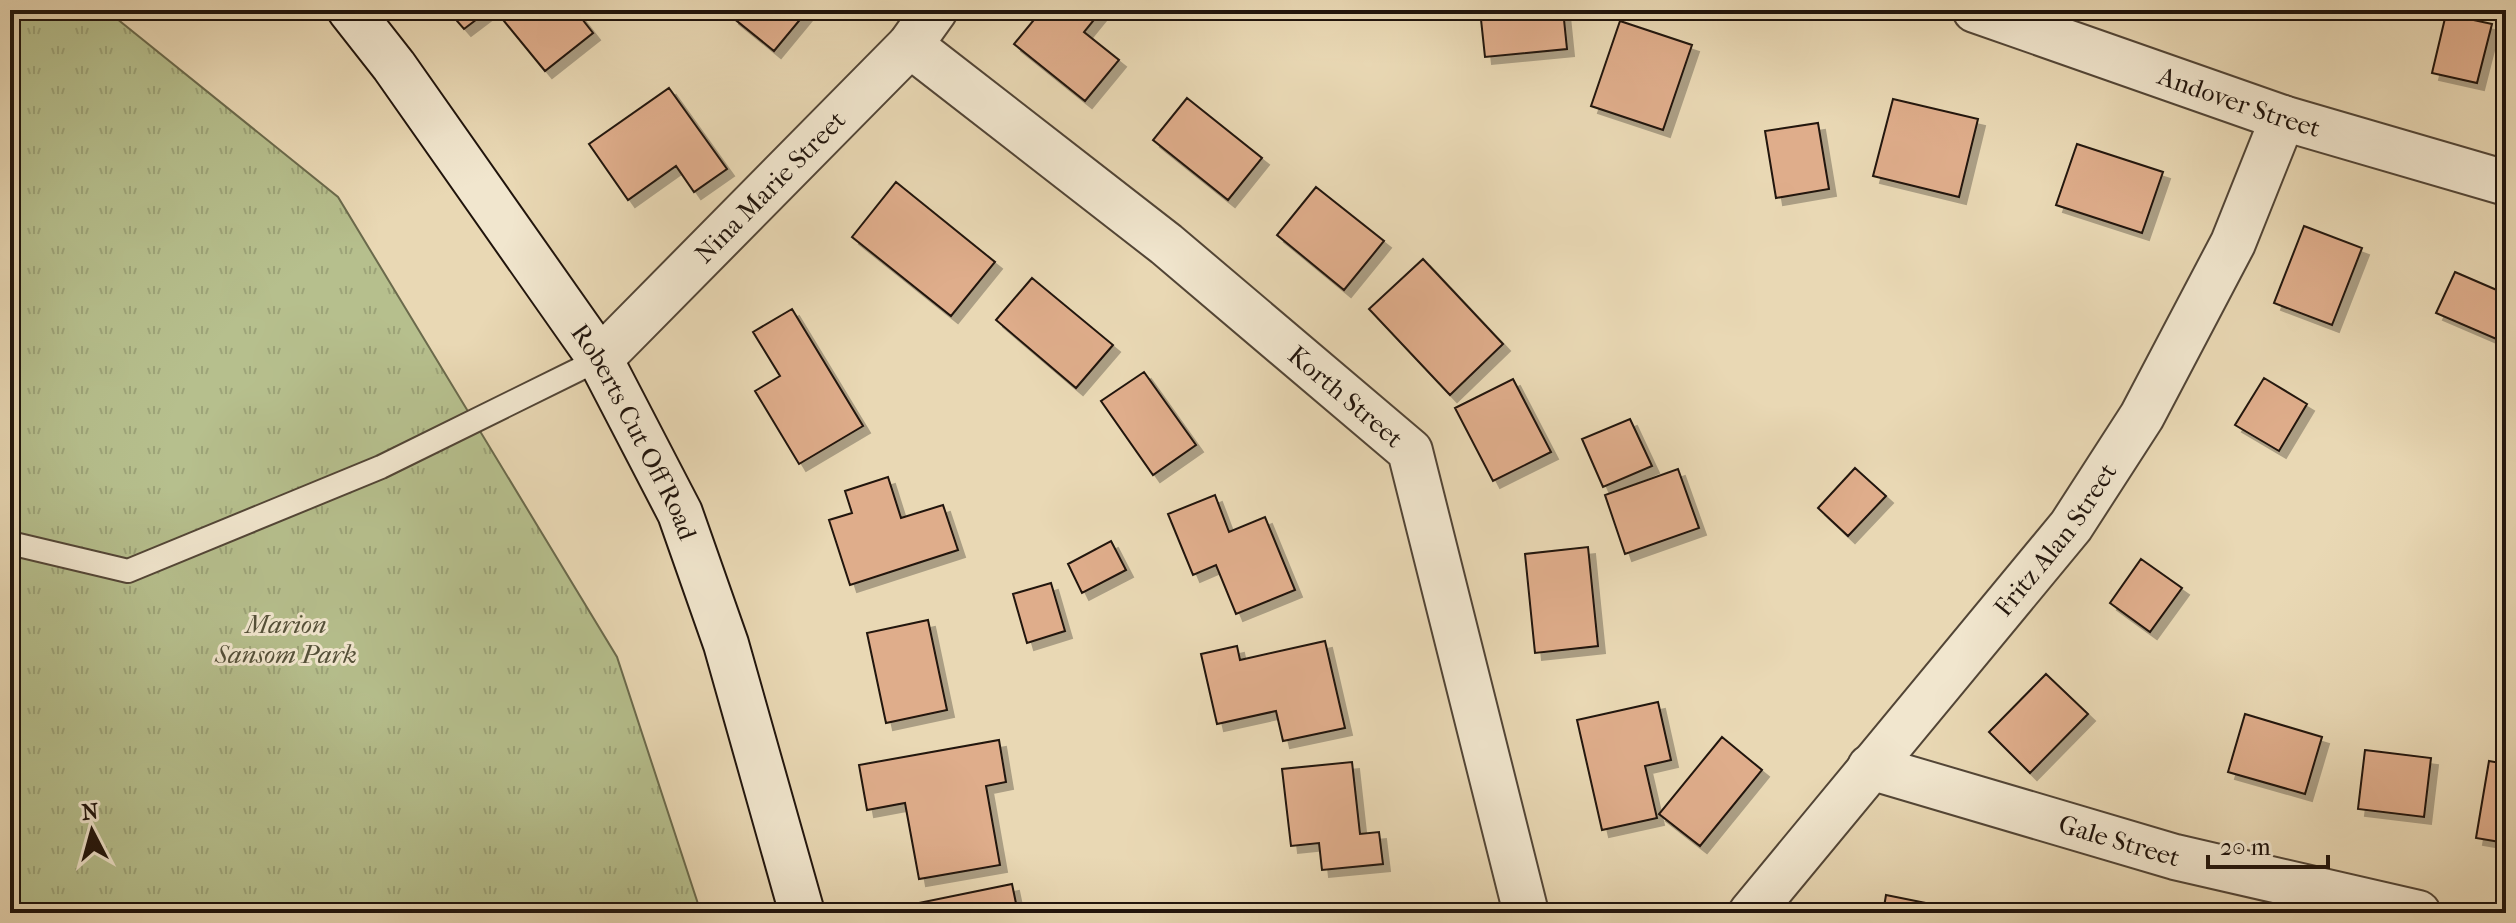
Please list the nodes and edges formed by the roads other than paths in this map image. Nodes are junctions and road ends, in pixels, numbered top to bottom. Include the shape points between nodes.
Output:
1 (350, 10) edge
2 (935, 10) edge
3 (1975, 10) edge
4 (910, 45) junction
5 (2283, 118) junction
6 (2506, 183) edge
7 (600, 359) junction
8 (10, 543) edge
9 (1870, 767) junction
10 (802, 913) edge
11 (1526, 913) edge
12 (1751, 913) edge
13 (2418, 913) edge

1 - 7 street, Roberts Cut Off Road
2 - 4 street, Nina Marie Street
3 - 5 street, Andover Street
4 - 7 street, Nina Marie Street
4 - 11 street, Korth Street via 1166,244 1410,451
5 - 6 street, Andover Street
5 - 9 street, Fritz Alan Street via 2233,243 2142,416 2071,526
7 - 8 lane via 381,467 128,571
7 - 10 street, Roberts Cut Off Road via 680,513 726,644
9 - 12 street, Fritz Alan Street
9 - 13 street, Gale Street via 2175,857

